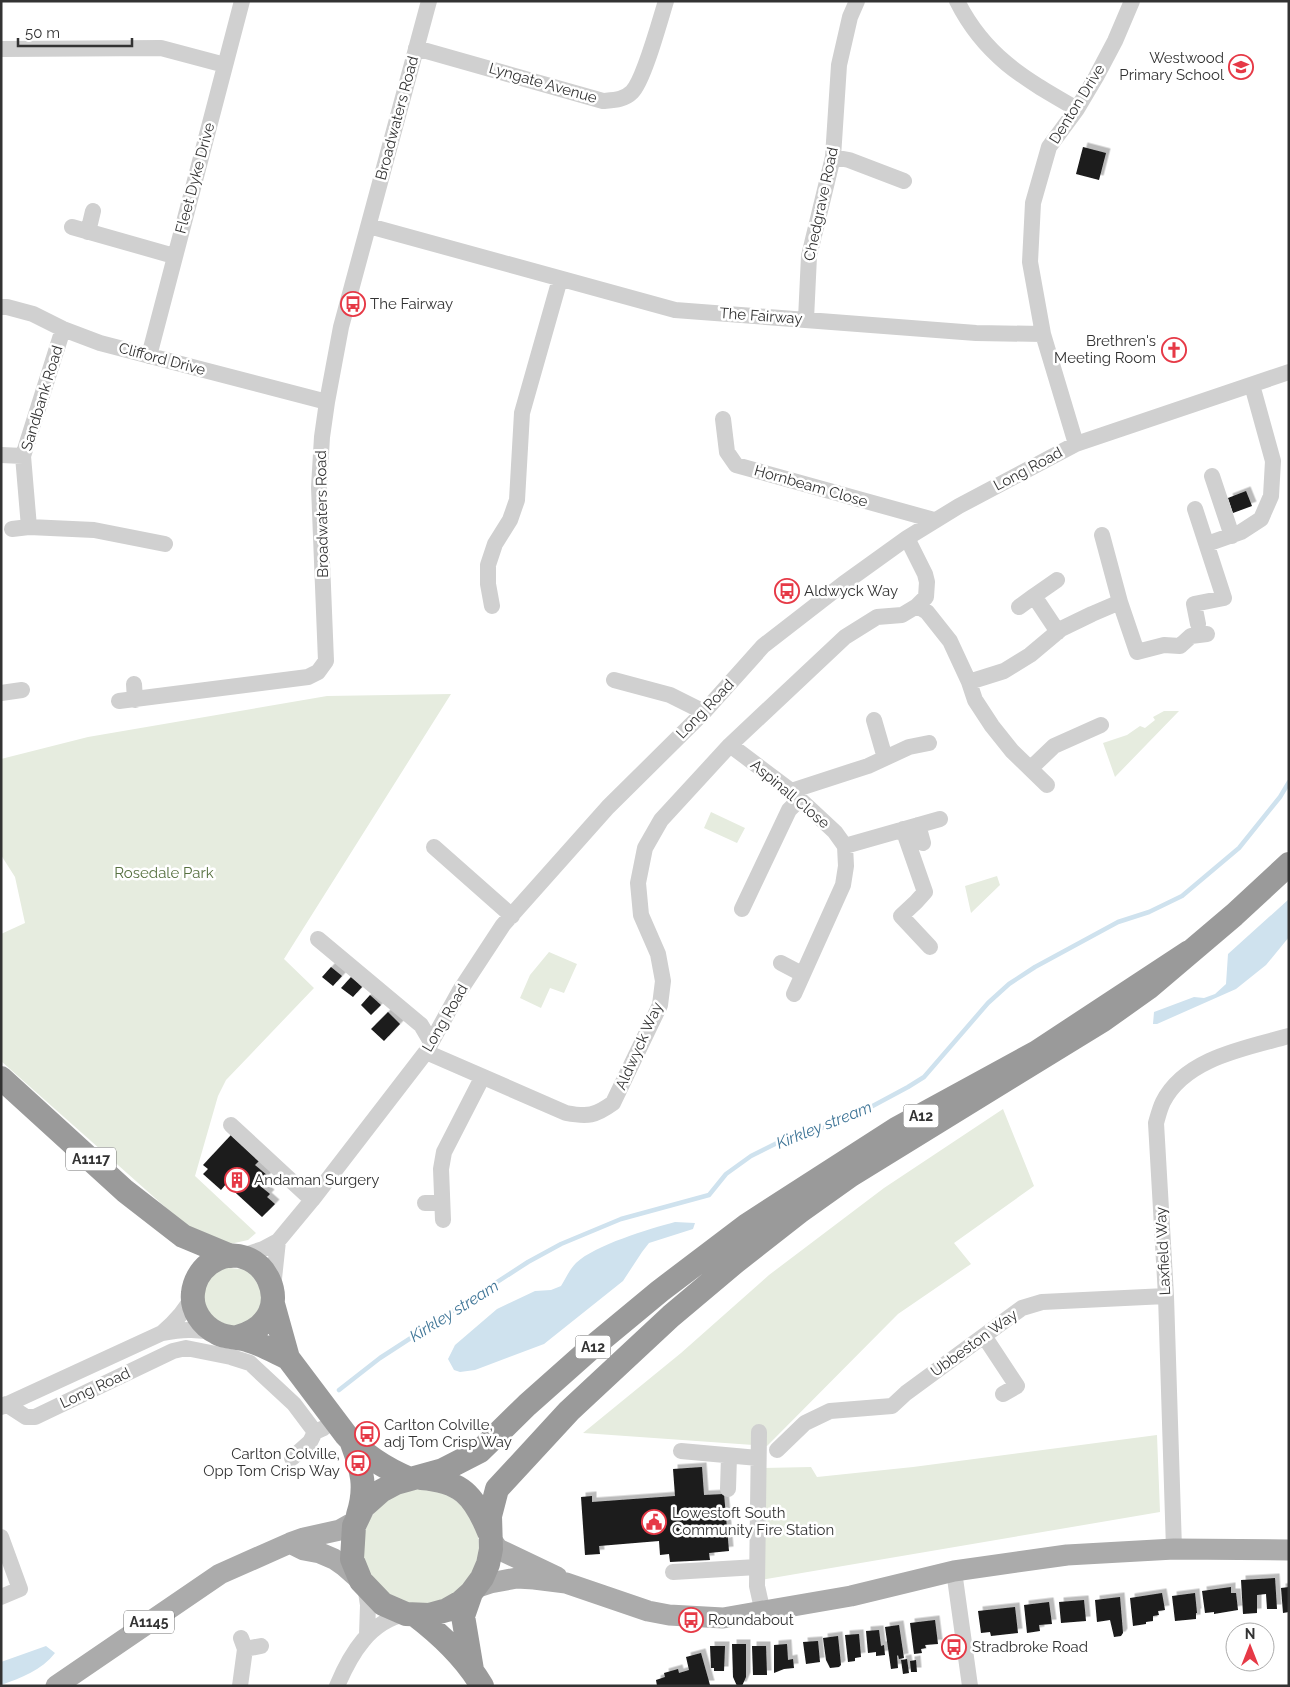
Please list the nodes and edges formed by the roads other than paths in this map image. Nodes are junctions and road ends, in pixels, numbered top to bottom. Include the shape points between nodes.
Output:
1 (242, 1) edge
2 (429, 1) edge
3 (666, 1) edge
4 (858, 1) edge
5 (957, 1) edge
6 (1132, 1) edge
7 (416, 48) junction
8 (1, 49) edge
9 (225, 65) junction
10 (1077, 109) junction
11 (833, 157) junction
12 (904, 181) dead end
13 (93, 211) dead end
14 (369, 226) junction
15 (174, 256) junction
16 (560, 279) junction
17 (1, 307) edge
18 (806, 319) junction
19 (63, 329) junction
20 (1043, 334) junction
21 (149, 356) junction
22 (1289, 372) edge
23 (1252, 384) junction
24 (326, 402) junction
25 (723, 419) dead end
26 (1076, 444) junction
27 (1, 455) edge
28 (23, 456) junction
29 (1212, 476) dead end
30 (1195, 509) dead end
31 (934, 520) junction
32 (29, 527) junction
33 (12, 529) dead end
34 (1102, 535) dead end
35 (1232, 536) junction
36 (907, 538) junction
37 (165, 544) dead end
38 (1207, 544) junction
39 (1057, 580) dead end
40 (1034, 596) junction
41 (1120, 602) junction
42 (492, 606) dead end
43 (917, 606) junction
44 (1019, 607) dead end
45 (1058, 632) junction
46 (614, 680) dead end
47 (969, 682) junction
48 (22, 690) dead end
49 (1, 693) edge
50 (119, 701) dead end
51 (704, 712) junction
52 (874, 720) dead end
53 (1101, 725) dead end
54 (929, 743) dead end
55 (730, 745) junction
56 (885, 758) junction
57 (1030, 768) junction
58 (1047, 785) dead end
59 (796, 795) junction
60 (940, 819) dead end
61 (911, 827) junction
62 (923, 844) dead end
63 (845, 846) junction
64 (434, 847) dead end
65 (1289, 864) edge
66 (742, 909) dead end
67 (512, 916) junction
68 (318, 939) dead end
69 (930, 947) dead end
70 (1188, 952) junction
71 (781, 963) dead end
72 (802, 974) junction
73 (794, 994) dead end
74 (1289, 1036) edge
75 (428, 1047) junction
76 (1, 1078) edge
77 (482, 1078) junction
78 (231, 1125) dead end
79 (312, 1200) junction
80 (425, 1203) dead end
81 (442, 1203) junction
82 (443, 1220) dead end
83 (183, 1236) junction
84 (278, 1241) junction
85 (235, 1256) junction
86 (193, 1290) junction
87 (273, 1296) junction
88 (1166, 1296) junction
89 (162, 1333) junction
90 (227, 1335) junction
91 (984, 1336) junction
92 (288, 1358) junction
93 (1003, 1394) dead end
94 (4, 1406) edge
95 (326, 1428) junction
96 (759, 1432) dead end
97 (352, 1442) junction
98 (776, 1450) dead end
99 (681, 1451) dead end
100 (729, 1456) junction
101 (292, 1458) dead end
102 (758, 1458) junction
103 (415, 1478) junction
104 (728, 1489) dead end
105 (357, 1518) junction
106 (489, 1535) junction
107 (1, 1537) edge
108 (290, 1543) junction
109 (1174, 1549) junction
110 (1289, 1550) edge
111 (757, 1566) junction
112 (954, 1570) junction
113 (673, 1572) dead end
114 (363, 1583) junction
115 (566, 1583) junction
116 (473, 1591) junction
117 (1, 1597) edge
118 (763, 1613) junction
119 (411, 1614) junction
120 (367, 1635) junction
121 (261, 1646) dead end
122 (477, 1678) edge
123 (56, 1686) edge
124 (240, 1686) edge
125 (337, 1686) edge
126 (970, 1686) edge

1 - 9 street, Fleet Dyke Drive
2 - 7 street, Broadwaters Road
3 - 7 street, Lyngate Avenue via 640,79 632,92 620,100 603,100
4 - 11 street, Chedgrave Road via 850,17 839,65
5 - 10 street via 965,18 994,54 1025,79
6 - 10 street, Denton Drive via 1115,41
7 - 14 street, Broadwaters Road
8 - 9 street via 162,48
9 - 15 street, Fleet Dyke Drive
10 - 20 street, Denton Drive via 1049,147 1032,203 1030,262
11 - 12 street
11 - 18 street, Chedgrave Road via 809,256
13 - 15 street via 80,229
14 - 16 street, The Fairway
14 - 24 street, Broadwaters Road
15 - 21 street, Fleet Dyke Drive
16 - 18 street, The Fairway via 675,310
16 - 42 street via 522,413 517,500 488,566
17 - 19 street, Clifford Drive via 33,314
18 - 20 street, The Fairway via 976,333
19 - 21 street, Clifford Drive
19 - 28 street, Sandbank Road
20 - 26 street, Denton Drive
21 - 24 street, Clifford Drive
22 - 23 street, Long Road
23 - 26 street, Long Road
23 - 35 street via 1273,461 1271,496 1260,519
24 - 50 street, Broadwaters Road via 319,487 326,661 318,672 308,677 135,692
25 - 31 street, Hornbeam Close via 727,452 736,466
26 - 31 street, Long Road
27 - 28 street
28 - 32 street, Sandbank Road
29 - 35 street
30 - 38 street
31 - 36 street, Long Road
32 - 33 street
32 - 37 street via 94,530
34 - 41 street
35 - 38 street
36 - 43 street via 927,582 926,597
36 - 51 street, Long Road via 763,646
38 - 41 street via 1224,598 1194,604 1203,629 1180,646 1164,645 1137,652
39 - 40 street
40 - 44 street
40 - 45 street
41 - 45 street
43 - 47 street via 927,612 950,641
43 - 55 street, Aldwyck Way via 902,615 877,617 846,637
45 - 47 street via 1004,671
46 - 51 street via 670,695
47 - 57 street via 975,700 992,726
48 - 49 street
51 - 67 street, Long Road via 608,807
52 - 56 street
53 - 57 street via 1054,746
54 - 56 street via 909,747
55 - 59 street, Aspinall Close
55 - 77 street, Aldwyck Way via 661,820 645,848 638,883 642,914 658,954 663,981 660,1005 613,1103 599,1113 582,1116 566,1113
56 - 59 street
57 - 58 street
59 - 63 street, Aspinall Close
59 - 66 street
60 - 61 street
61 - 62 street
61 - 63 street
61 - 69 street via 925,892 901,916
63 - 72 street via 843,885
64 - 67 street
65 - 70 highway, A12
67 - 75 street, Long Road via 459,992
68 - 75 street via 421,1025
70 - 103 highway, A12 via 1038,1052 896,1129 747,1225 590,1349 480,1451 443,1470
70 - 106 highway, A12 via 1148,988 1103,1020 851,1175 734,1263 671,1316 528,1454 497,1489
71 - 72 street
72 - 73 street
74 - 88 street, Laxfield Way via 1218,1056 1176,1084 1163,1101 1156,1124
75 - 77 street, Aldwyck Way
75 - 79 street, Long Road
76 - 83 highway, A1117 via 126,1191
77 - 81 street via 444,1152
78 - 79 street
79 - 84 street, Long Road
80 - 81 street
81 - 82 street
83 - 85 highway, A1117
83 - 86 highway, A1117 via 194,1263
84 - 85 street, Long Road via 263,1249
84 - 87 street
85 - 86 highway via 208,1265
85 - 87 highway via 251,1260 261,1267 268,1277
86 - 89 street, Long Road via 189,1303
86 - 90 highway via 194,1307 199,1318 206,1327
87 - 90 highway via 268,1316 260,1327 249,1333
87 - 92 highway
88 - 91 street, Ubbeston Way via 1042,1302 1022,1308
88 - 109 street, Laxfield Way
89 - 90 street, Long Road via 196,1330
89 - 94 street, Long Road
90 - 92 highway via 262,1345
91 - 93 street via 1018,1386
91 - 98 street, Ubbeston Way via 892,1406 830,1410 806,1423
92 - 95 highway
94 - 95 street, Long Road via 26,1417 35,1417 173,1351 186,1348 250,1363 294,1404
95 - 97 highway
95 - 101 street
96 - 102 street
97 - 103 highway via 385,1467
97 - 105 highway via 364,1481
99 - 100 street
100 - 102 street
100 - 104 street
102 - 111 street
103 - 105 highway via 381,1491 363,1507
103 - 106 highway via 440,1479 467,1494 483,1516
105 - 108 main road, A1145 via 340,1530
105 - 114 highway via 352,1559
106 - 115 main road via 498,1549
106 - 116 highway via 488,1564
107 - 117 street via 20,1589
108 - 114 main road via 334,1559
108 - 123 main road, A1145 via 220,1574
109 - 110 main road
109 - 112 main road via 1067,1555
111 - 113 street
111 - 118 street via 757,1586
112 - 118 main road via 851,1596
112 - 126 street
114 - 119 highway via 383,1604
114 - 120 street via 368,1605
115 - 116 main road via 517,1578 490,1583
115 - 118 main road via 669,1615 723,1618
116 - 119 highway via 447,1610 429,1615
116 - 122 highway via 463,1616
119 - 120 street via 389,1619
119 - 122 highway via 429,1625
120 - 125 street
121 - 124 street via 243,1643

